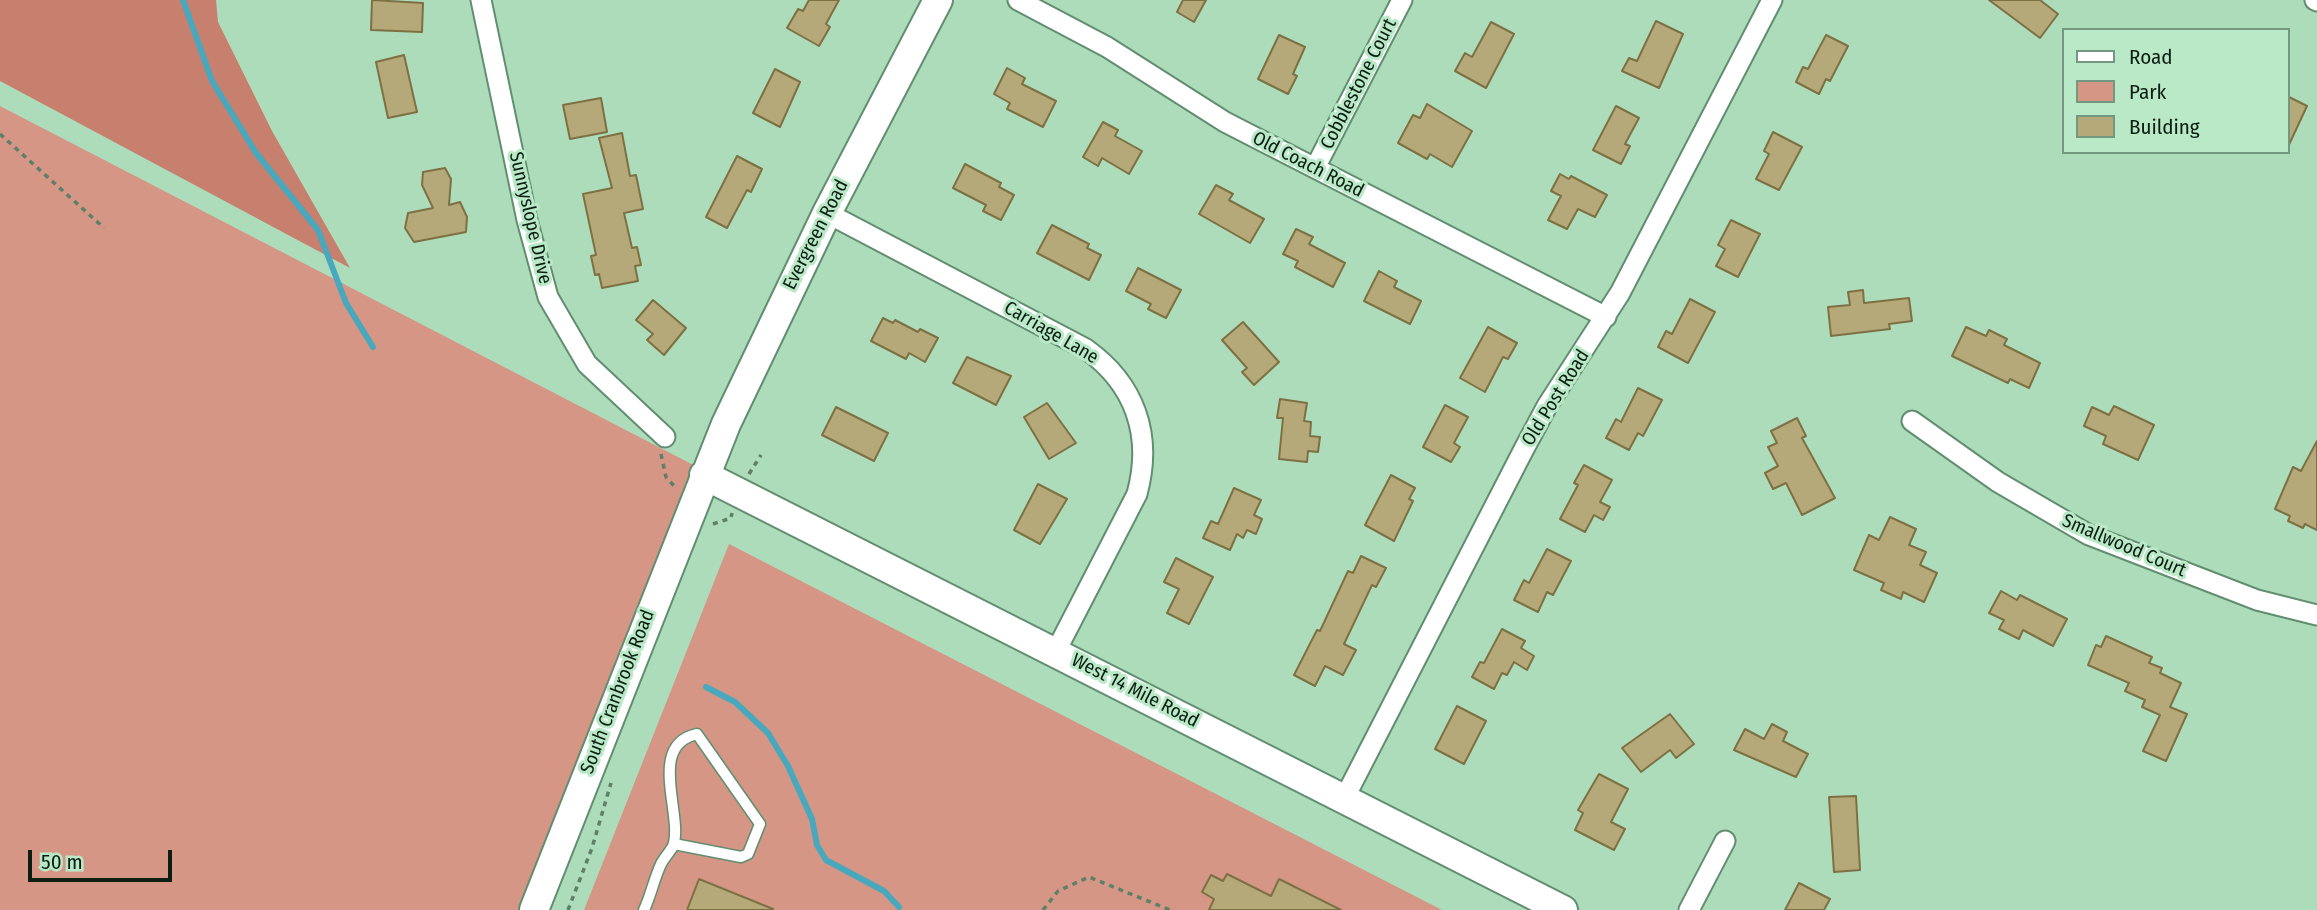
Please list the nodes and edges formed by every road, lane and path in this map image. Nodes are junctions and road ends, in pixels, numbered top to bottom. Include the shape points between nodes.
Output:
1 (481, 0) edge
2 (938, 0) edge
3 (1018, 0) edge
4 (1402, 0) edge
5 (1772, 0) edge
6 (0, 134) edge
7 (1315, 168) junction
8 (827, 213) junction
9 (104, 228) dead end
10 (1605, 317) junction
11 (1912, 421) dead end
12 (665, 437) joint
13 (761, 455) dead end
14 (751, 469) dead end
15 (699, 487) junction
16 (2317, 615) edge
17 (1056, 651) junction
18 (1345, 797) junction
19 (1725, 841) dead end
20 (674, 844) junction
21 (534, 910) edge
22 (645, 910) edge
23 (1043, 910) edge
24 (1170, 910) edge
25 (1563, 910) edge
26 (1689, 910) edge

1 - 12 street, Sunnyslope Drive via 527,220 548,297 587,365
2 - 8 street, Evergreen Road
3 - 7 street, Old Coach Road via 1107,47 1225,122
4 - 7 street, Cobblestone Court
5 - 10 street, Old Post Road
6 - 9 path
7 - 10 street, Old Coach Road
8 - 15 street, Evergreen Road
8 - 17 street, Carriage Lane via 1086,349 1116,376 1135,405 1143,438 1137,494
10 - 18 street, Old Post Road via 1547,406
11 - 16 street, Smallwood Court via 2008,488 2089,535 2257,600
12 - 15 path via 659,449 666,478
13 - 14 path
15 - 17 street, West 14 Mile Road
15 - 21 street, South Cranbrook Road
17 - 18 street, West 14 Mile Road
18 - 25 street, West 14 Mile Road
19 - 26 street
20 - 20 lane via 671,764 681,741 697,734 760,824 748,854 741,857
20 - 22 lane
23 - 24 path via 1058,891 1089,877

